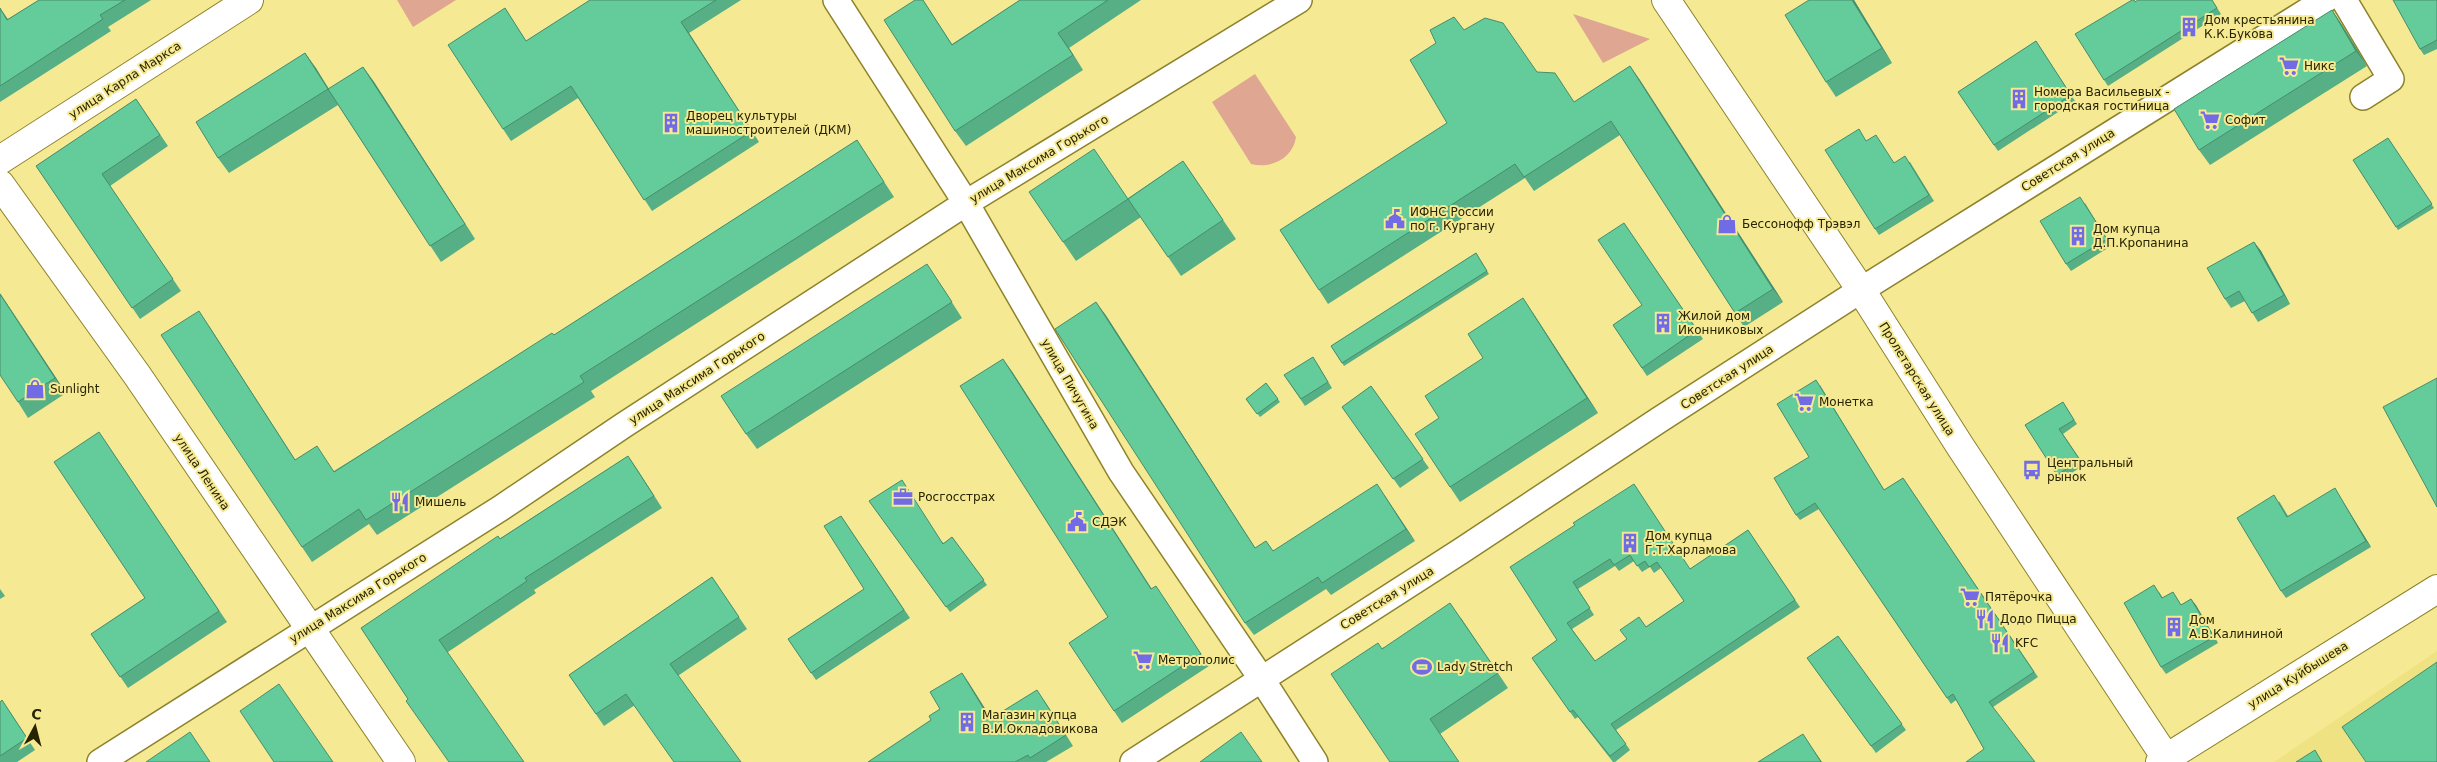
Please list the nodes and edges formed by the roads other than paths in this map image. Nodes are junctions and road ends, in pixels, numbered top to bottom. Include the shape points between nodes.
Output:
1 (249, 0) edge
2 (836, 0) edge
3 (1299, 0) edge
4 (1666, 0) edge
5 (2325, 0) edge
6 (2344, 0) edge
7 (2363, 97) dead end
8 (0, 160) edge
9 (0, 184) edge
10 (966, 203) junction
11 (1861, 290) junction
12 (2437, 590) edge
13 (309, 628) junction
14 (1261, 678) junction
15 (2163, 760) edge
16 (100, 762) edge
17 (400, 762) edge
18 (1133, 762) edge
19 (1315, 762) edge

1 - 8 main road, улица Карла Маркса
2 - 10 street, улица Пичугина
3 - 10 street, улица Максима Горького
4 - 11 main road, Пролетарская улица
5 - 11 street, Советская улица
6 - 7 street via 2391,79
9 - 13 main road, улица Ленина via 137,375
10 - 13 street, улица Максима Горького via 501,508
10 - 14 street, улица Пичугина via 1121,472
11 - 14 street, Советская улица via 1461,552
11 - 15 main road, Пролетарская улица
12 - 15 main road, улица Куйбышева
13 - 16 street, улица Максима Горького
13 - 17 main road, улица Ленина
14 - 18 street, Советская улица
14 - 19 street, улица Пичугина

